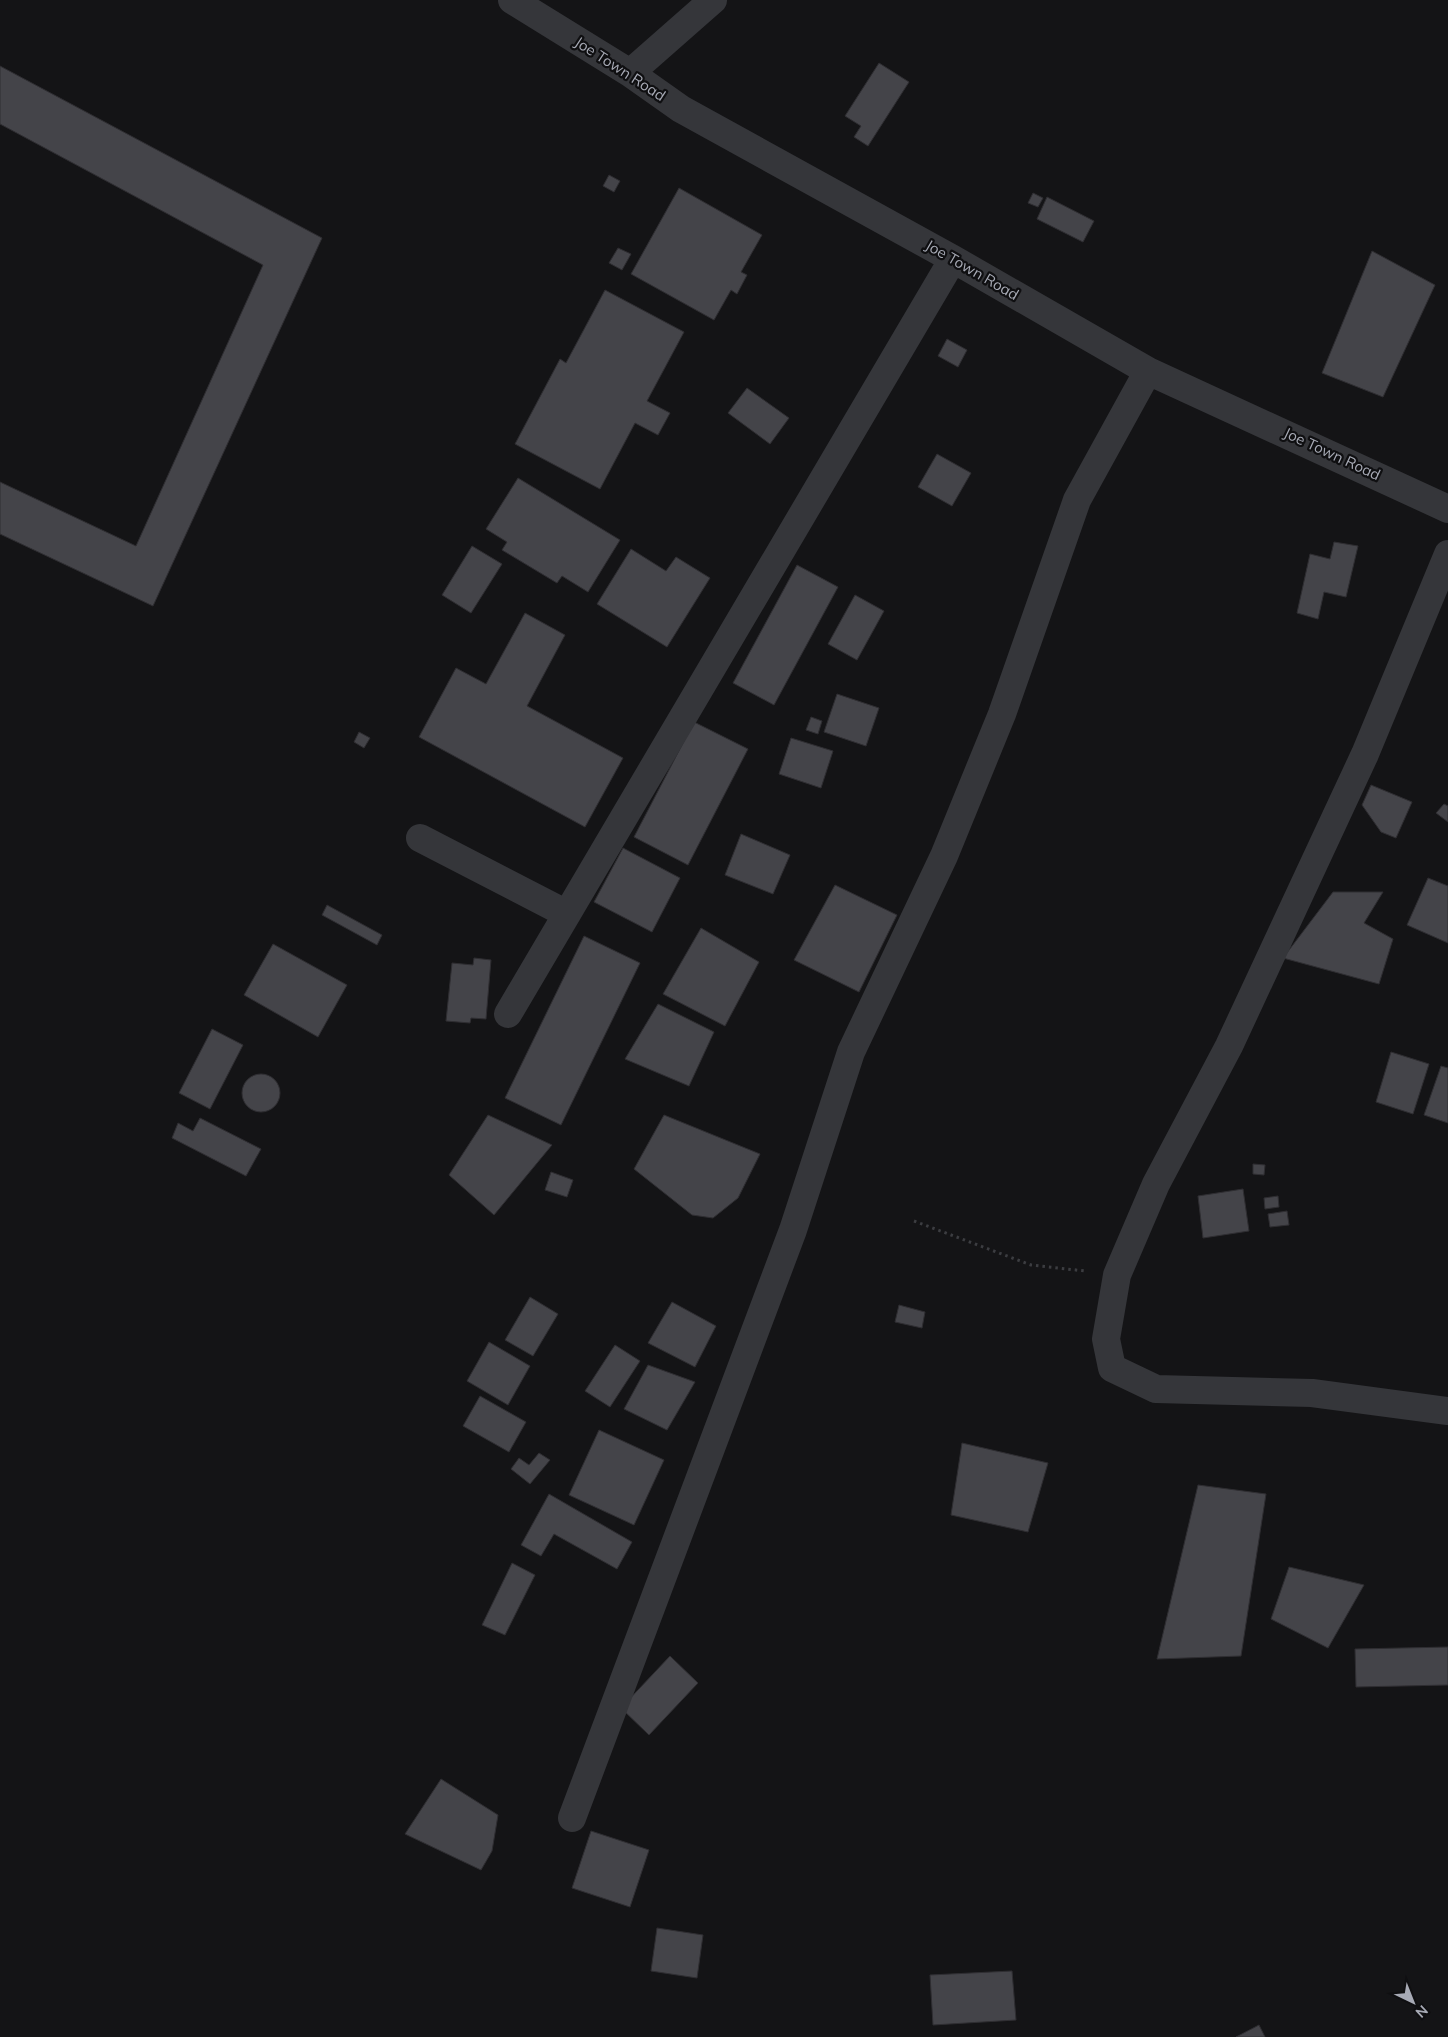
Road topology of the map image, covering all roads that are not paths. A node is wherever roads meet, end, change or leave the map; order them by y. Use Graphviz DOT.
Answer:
graph roads {
  1 [pos="512,0"];
  2 [pos="713,0"];
  3 [pos="630,73"];
  4 [pos="953,259"];
  5 [pos="1148,371"];
  6 [pos="1448,509"];
  7 [pos="1448,554"];
  8 [pos="420,838"];
  9 [pos="567,914"];
  10 [pos="508,1014"];
  11 [pos="1448,1411"];
  12 [pos="572,1818"];
  1 -- 3 [label="street, Joe Town Road"];
  2 -- 3 [label="street"];
  3 -- 4 [label="street, Joe Town Road"];
  4 -- 5 [label="street, Joe Town Road"];
  4 -- 9 [label="street"];
  5 -- 6 [label="street, Joe Town Road"];
  5 -- 12 [label="street"];
  7 -- 11 [label="street"];
  8 -- 9 [label="street"];
  9 -- 10 [label="street"];
}
